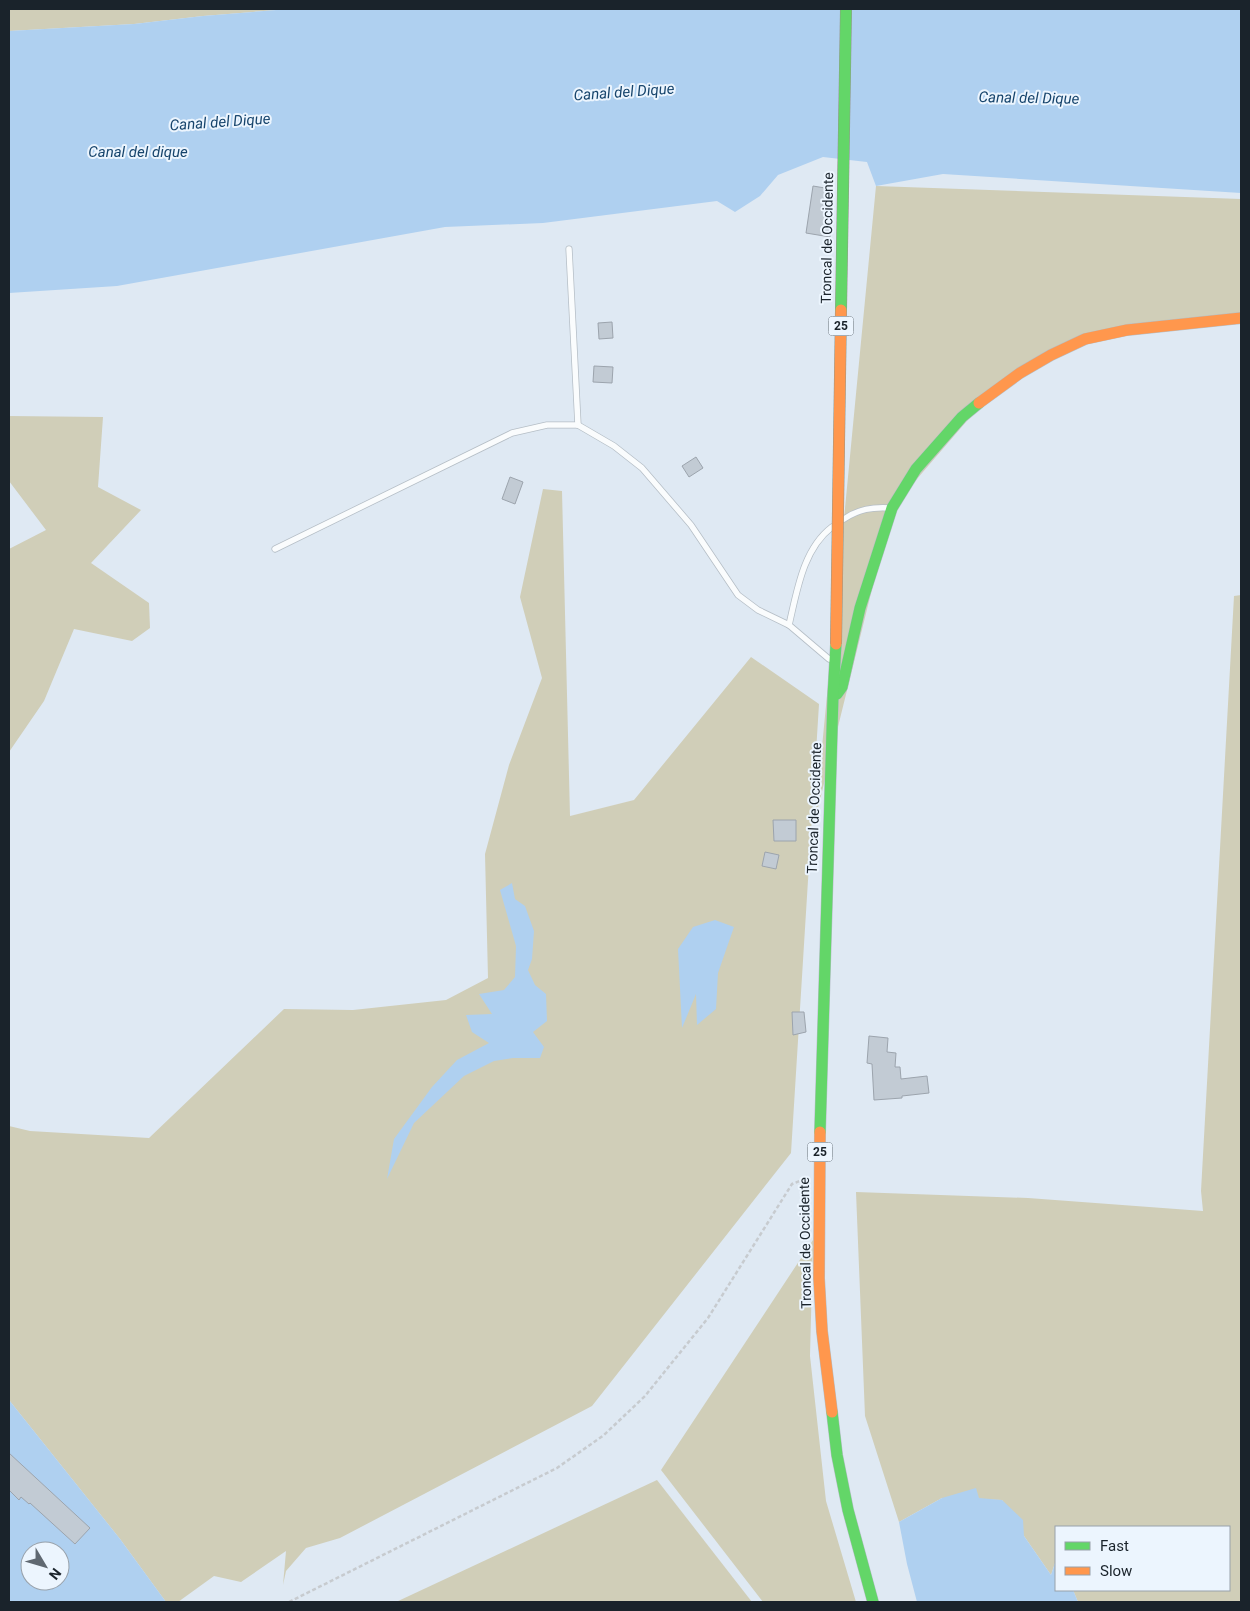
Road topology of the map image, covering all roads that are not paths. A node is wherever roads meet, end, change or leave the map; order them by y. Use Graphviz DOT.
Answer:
graph roads {
  1 [pos="846,9"];
  2 [pos="570,249"];
  3 [pos="1241,318"];
  4 [pos="578,425"];
  5 [pos="892,508"];
  6 [pos="275,549"];
  7 [pos="789,625"];
  8 [pos="835,664"];
  9 [pos="833,696"];
  10 [pos="873,1602"];
  1 -- 8 [label="main road, Troncal de Occidente / 25, bridge"];
  2 -- 4 [label="lane"];
  3 -- 5 [label="main road"];
  4 -- 6 [label="lane"];
  4 -- 7 [label="lane"];
  5 -- 7 [label="lane"];
  5 -- 9 [label="main road"];
  7 -- 8 [label="lane"];
  8 -- 9 [label="main road, Troncal de Occidente / 25"];
  9 -- 10 [label="main road, Troncal de Occidente / 25"];
}
